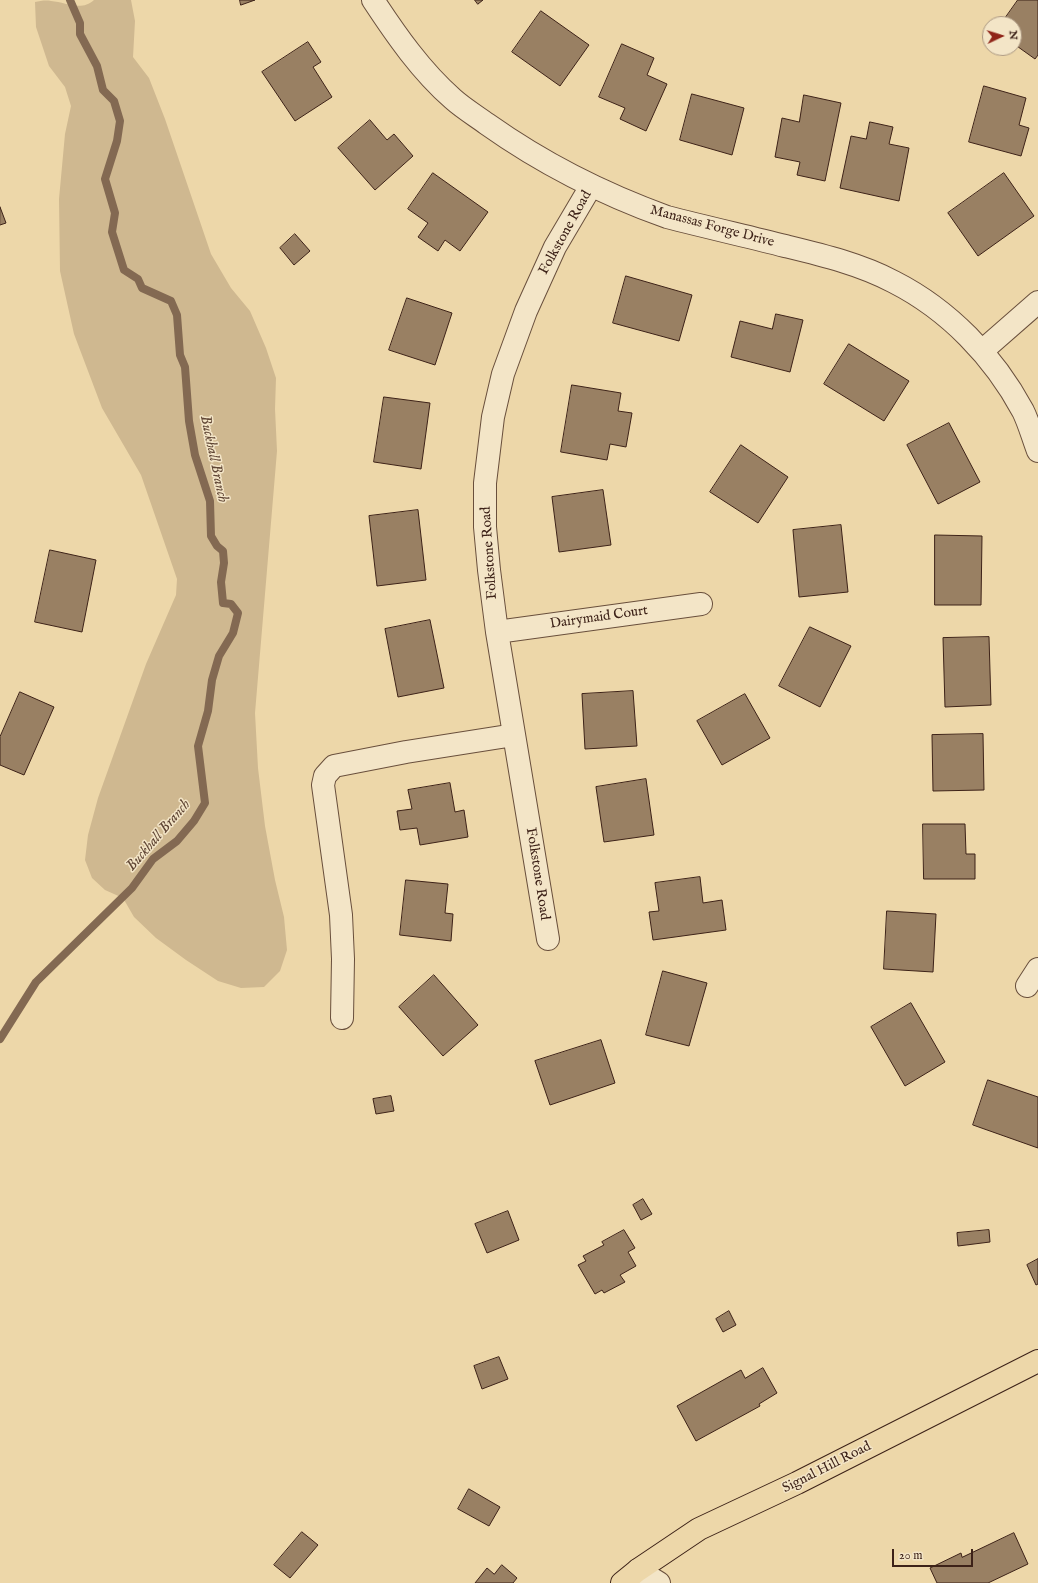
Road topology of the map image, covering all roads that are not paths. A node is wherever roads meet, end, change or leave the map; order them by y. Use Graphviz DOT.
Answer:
graph roads {
  1 [pos="373,0"];
  2 [pos="591,186"];
  3 [pos="1038,302"];
  4 [pos="982,351"];
  5 [pos="1038,451"];
  6 [pos="700,604"];
  7 [pos="497,632"];
  8 [pos="514,735"];
  9 [pos="548,939"];
  10 [pos="342,1018"];
  11 [pos="1038,1361"];
  12 [pos="630,1576"];
  13 [pos="659,1583"];
  1 -- 2 [label="street, Manassas Forge Drive"];
  2 -- 4 [label="street, Manassas Forge Drive"];
  2 -- 7 [label="street, Folkstone Road"];
  3 -- 4 [label="street"];
  4 -- 5 [label="street, Manassas Forge Drive"];
  6 -- 7 [label="street, Dairymaid Court"];
  7 -- 8 [label="street, Folkstone Road"];
  8 -- 9 [label="street, Folkstone Road"];
  8 -- 10 [label="street"];
  11 -- 12 [label="main road, Signal Hill Road"];
  12 -- 13 [label="street"];
}
